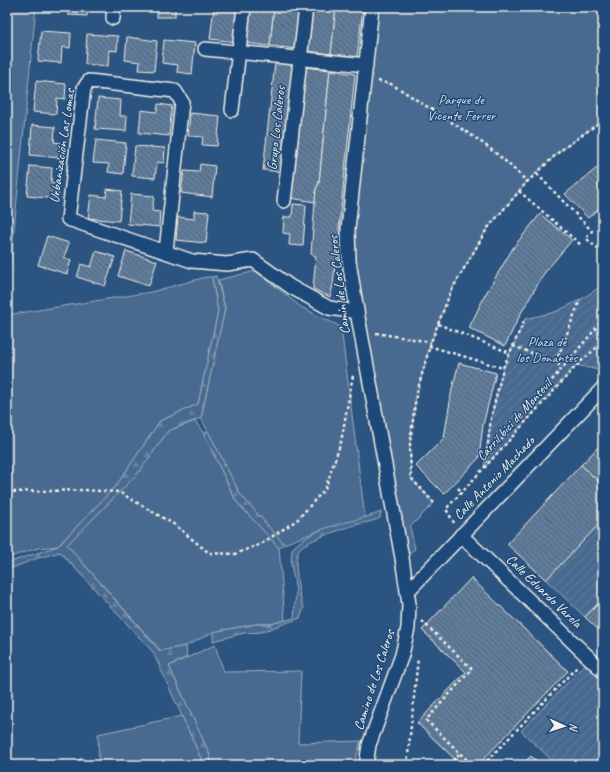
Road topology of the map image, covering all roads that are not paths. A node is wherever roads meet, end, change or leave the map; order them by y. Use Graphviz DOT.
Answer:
graph roads {
  1 [pos="244,7"];
  2 [pos="306,7"];
  3 [pos="372,7"];
  4 [pos="205,49"];
  5 [pos="239,52"];
  6 [pos="300,58"];
  7 [pos="365,71"];
  8 [pos="232,110"];
  9 [pos="284,201"];
  10 [pos="166,251"];
  11 [pos="357,312"];
  12 [pos="603,388"];
  13 [pos="461,535"];
  14 [pos="402,558"];
  15 [pos="408,591"];
  16 [pos="603,671"];
  17 [pos="366,765"];
  1 -- 5 [label="street"];
  2 -- 6 [label="street, Grupo Los Caleros"];
  3 -- 7 [label="street, Camín de Los Caleros"];
  4 -- 5 [label="street"];
  5 -- 6 [label="street"];
  5 -- 8 [label="street"];
  6 -- 7 [label="street"];
  6 -- 9 [label="street, Grupo Los Caleros"];
  7 -- 11 [label="street, Camín de Los Caleros"];
  10 -- 10 [label="street, Urbanización Las Lomas"];
  10 -- 11 [label="street, Urbanización Las Lomas"];
  11 -- 14 [label="street, Camín de Los Caleros"];
  12 -- 13 [label="street, Calle Antonio Machado"];
  13 -- 15 [label="street, Calle Antonio Machado"];
  13 -- 16 [label="street, Calle Eduardo Varela"];
  14 -- 15 [label="street, Camino de Los Caleros"];
  15 -- 17 [label="street, Camino de Los Caleros"];
}
